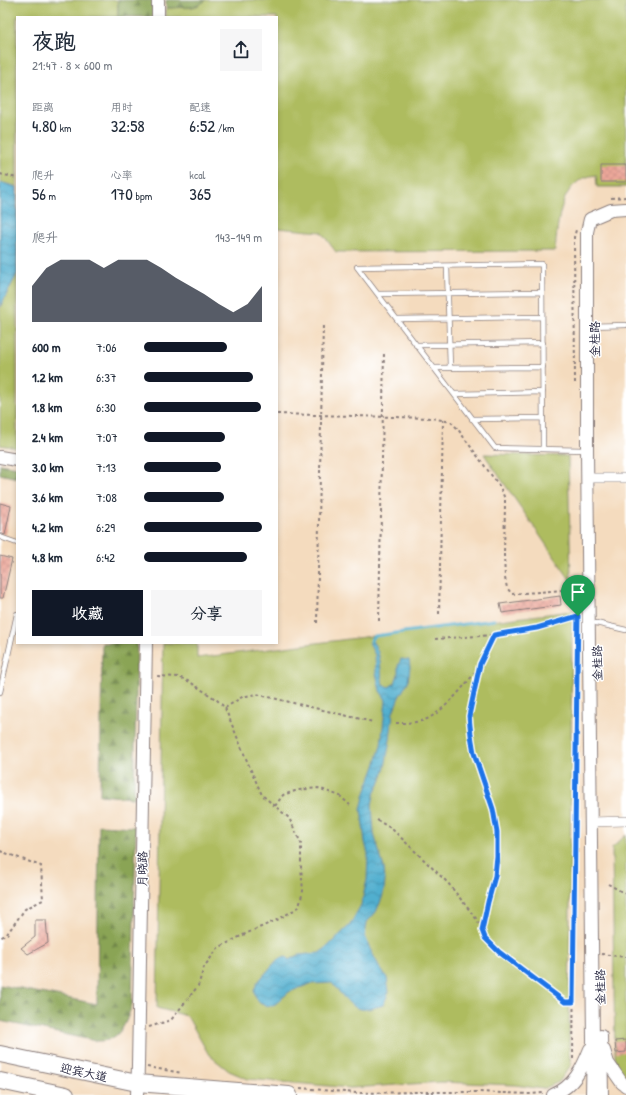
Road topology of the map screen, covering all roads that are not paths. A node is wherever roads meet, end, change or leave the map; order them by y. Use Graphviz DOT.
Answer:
graph roads {
  1 [pos="158,0"];
  2 [pos="158,16"];
  3 [pos="626,209"];
  4 [pos="626,216"];
  5 [pos="590,232"];
  6 [pos="447,266"];
  7 [pos="542,292"];
  8 [pos="448,293"];
  9 [pos="378,294"];
  10 [pos="542,317"];
  11 [pos="448,319"];
  12 [pos="397,320"];
  13 [pos="626,325"];
  14 [pos="590,326"];
  15 [pos="543,343"];
  16 [pos="449,344"];
  17 [pos="416,345"];
  18 [pos="543,367"];
  19 [pos="434,368"];
  20 [pos="450,368"];
  21 [pos="543,392"];
  22 [pos="454,394"];
  23 [pos="543,418"];
  24 [pos="472,419"];
  25 [pos="543,449"];
  26 [pos="587,450"];
  27 [pos="0,456"];
  28 [pos="16,460"];
  29 [pos="591,478"];
  30 [pos="626,478"];
  31 [pos="0,537"];
  32 [pos="16,543"];
  33 [pos="16,619"];
  34 [pos="596,623"];
  35 [pos="626,630"];
  36 [pos="146,644"];
  37 [pos="0,692"];
  38 [pos="626,821"];
  39 [pos="595,822"];
  40 [pos="597,1040"];
  41 [pos="0,1054"];
  42 [pos="61,1067"];
  43 [pos="0,1081"];
  44 [pos="626,1086"];
  45 [pos="137,1089"];
  46 [pos="292,1091"];
  47 [pos="550,1093"];
  48 [pos="61,1094"];
  49 [pos="592,1095"];
  50 [pos="602,1095"];
  1 -- 2 [label="street"];
  3 -- 5 [label="street"];
  4 -- 5 [label="street"];
  5 -- 14 [label="street, 金桂路"];
  6 -- 7 [label="lane"];
  6 -- 8 [label="lane"];
  6 -- 9 [label="lane"];
  7 -- 8 [label="lane"];
  7 -- 10 [label="lane"];
  8 -- 9 [label="lane"];
  8 -- 11 [label="lane"];
  9 -- 12 [label="lane"];
  10 -- 11 [label="lane"];
  10 -- 15 [label="lane"];
  11 -- 12 [label="lane"];
  11 -- 16 [label="lane"];
  12 -- 17 [label="lane"];
  13 -- 14 [label="lane"];
  14 -- 26 [label="street, 金桂路"];
  14 -- 29 [label="street, 金桂路"];
  15 -- 16 [label="lane"];
  15 -- 18 [label="lane"];
  16 -- 17 [label="lane"];
  16 -- 20 [label="lane"];
  17 -- 19 [label="lane"];
  18 -- 20 [label="lane"];
  18 -- 21 [label="lane"];
  19 -- 20 [label="lane"];
  19 -- 22 [label="lane"];
  21 -- 22 [label="lane"];
  21 -- 23 [label="lane"];
  22 -- 24 [label="lane"];
  23 -- 24 [label="lane"];
  23 -- 25 [label="lane"];
  24 -- 25 [label="lane"];
  25 -- 26 [label="lane"];
  26 -- 29 [label="street, 金桂路"];
  27 -- 28 [label="street"];
  29 -- 30 [label="street"];
  29 -- 34 [label="street, 金桂路"];
  29 -- 39 [label="street, 金桂路"];
  31 -- 32 [label="lane"];
  33 -- 37 [label="lane"];
  34 -- 35 [label="lane"];
  34 -- 39 [label="street, 金桂路"];
  36 -- 45 [label="street, 月晓路"];
  38 -- 39 [label="street"];
  39 -- 40 [label="street, 金桂路"];
  39 -- 40 [label="street, 金桂路"];
  40 -- 44 [label="street"];
  40 -- 47 [label="street"];
  40 -- 49 [label="street, 金桂路"];
  40 -- 50 [label="street, 金桂路"];
  41 -- 42 [label="highway, 迎宾大道"];
  42 -- 45 [label="highway, 迎宾大道"];
  42 -- 48 [label="highway"];
  43 -- 48 [label="highway"];
  45 -- 46 [label="highway, 迎宾大道"];
}
